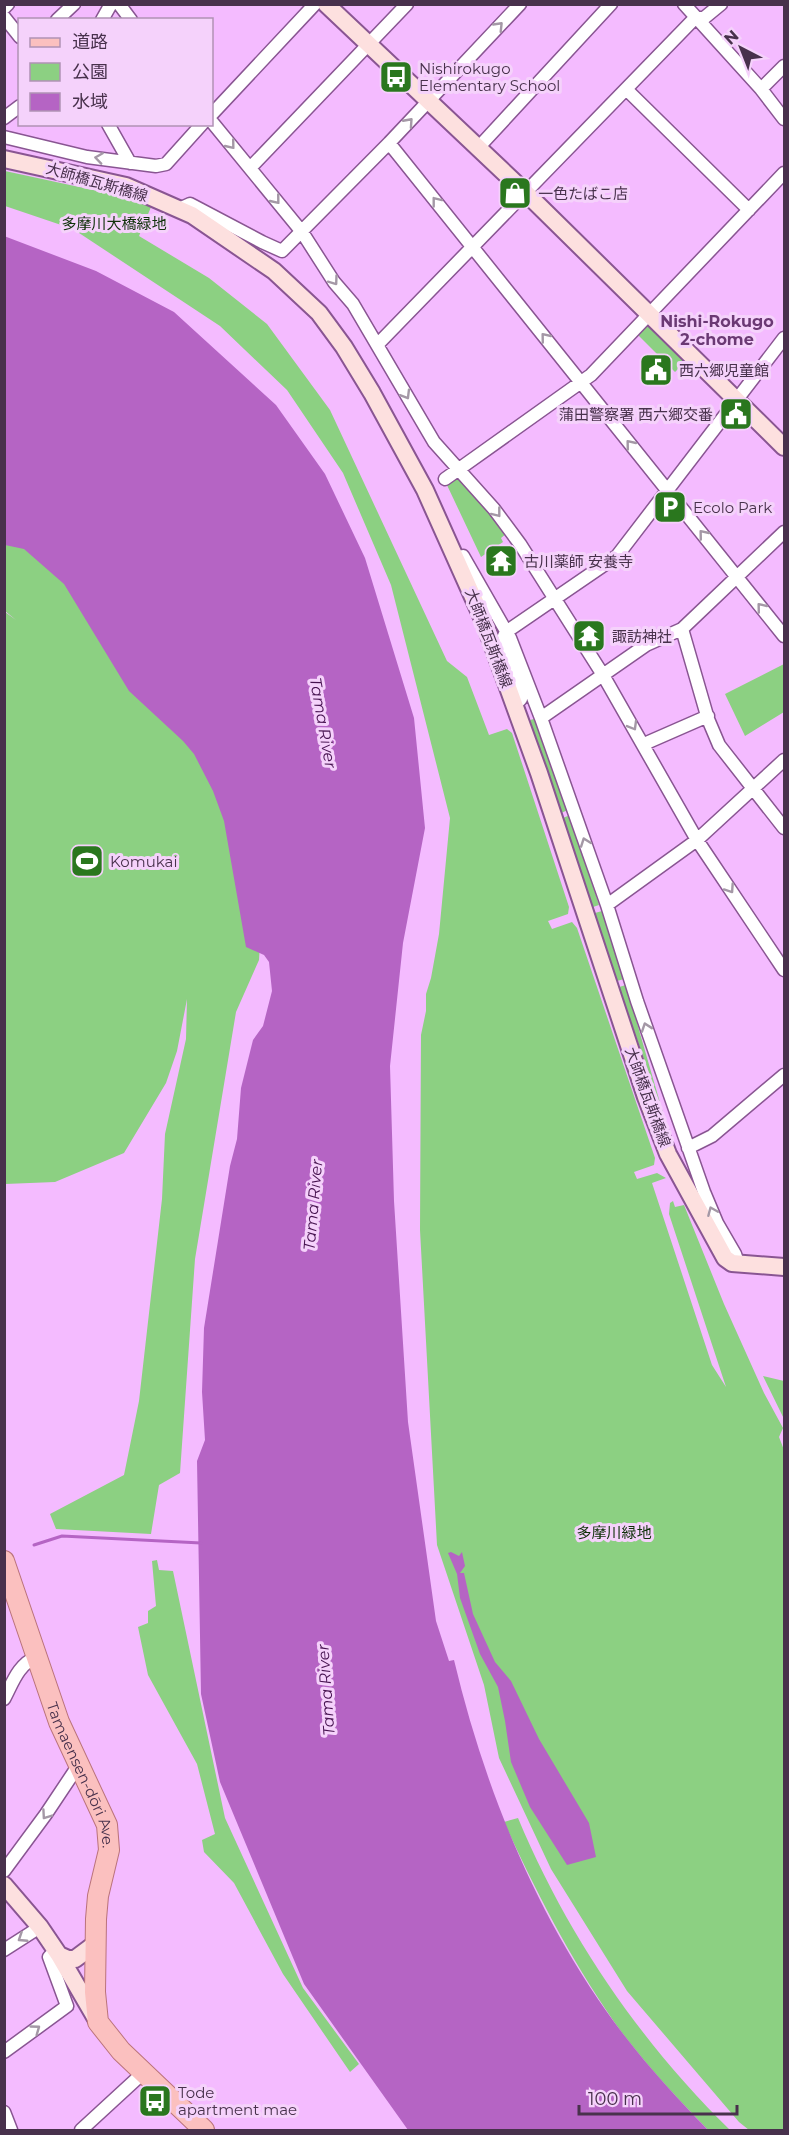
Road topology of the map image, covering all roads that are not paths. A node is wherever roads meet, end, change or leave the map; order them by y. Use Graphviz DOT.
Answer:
graph roads {
  1 [pos="8,4"];
  2 [pos="74,4"];
  3 [pos="111,4"];
  4 [pos="119,4"];
  5 [pos="315,4"];
  6 [pos="326,4"];
  7 [pos="407,4"];
  8 [pos="520,4"];
  9 [pos="611,4"];
  10 [pos="684,4"];
  11 [pos="721,4"];
  12 [pos="4,8"];
  13 [pos="4,17"];
  14 [pos="59,18"];
  15 [pos="103,18"];
  16 [pos="130,18"];
  17 [pos="695,18"];
  18 [pos="18,34"];
  19 [pos="368,44"];
  20 [pos="784,66"];
  21 [pos="626,89"];
  22 [pos="760,89"];
  23 [pos="428,100"];
  24 [pos="18,108"];
  25 [pos="213,113"];
  26 [pos="4,118"];
  27 [pos="784,119"];
  28 [pos="213,123"];
  29 [pos="109,126"];
  30 [pos="200,126"];
  31 [pos="4,137"];
  32 [pos="390,142"];
  33 [pos="478,148"];
  34 [pos="4,159"];
  35 [pos="130,163"];
  36 [pos="250,168"];
  37 [pos="784,173"];
  38 [pos="526,193"];
  39 [pos="178,209"];
  40 [pos="749,210"];
  41 [pos="302,232"];
  42 [pos="472,247"];
  43 [pos="650,315"];
  44 [pos="784,338"];
  45 [pos="376,345"];
  46 [pos="581,382"];
  47 [pos="735,400"];
  48 [pos="784,447"];
  49 [pos="458,469"];
  50 [pos="445,479"];
  51 [pos="667,490"];
  52 [pos="784,532"];
  53 [pos="456,558"];
  54 [pos="738,578"];
  55 [pos="556,598"];
  56 [pos="682,629"];
  57 [pos="506,632"];
  58 [pos="784,636"];
  59 [pos="603,675"];
  60 [pos="515,705"];
  61 [pos="708,716"];
  62 [pos="541,718"];
  63 [pos="644,744"];
  64 [pos="784,760"];
  65 [pos="754,789"];
  66 [pos="784,828"];
  67 [pos="697,840"];
  68 [pos="607,905"];
  69 [pos="784,970"];
  70 [pos="784,1075"];
  71 [pos="688,1148"];
  72 [pos="738,1263"];
  73 [pos="784,1267"];
  74 [pos="6,1570"];
  75 [pos="36,1657"];
  76 [pos="4,1699"];
  77 [pos="78,1766"];
  78 [pos="4,1871"];
  79 [pos="8,1893"];
  80 [pos="40,1927"];
  81 [pos="95,1944"];
  82 [pos="4,1950"];
  83 [pos="58,1953"];
  84 [pos="98,2022"];
  85 [pos="4,2052"];
  86 [pos="143,2073"];
  87 [pos="4,2112"];
  88 [pos="11,2130"];
  89 [pos="81,2130"];
  90 [pos="204,2130"];
  1 -- 12 [label="street"];
  2 -- 14 [label="street"];
  3 -- 15 [label="street"];
  4 -- 16 [label="street"];
  5 -- 25 [label="street"];
  6 -- 19 [label="street"];
  7 -- 19 [label="street"];
  23 -- 8 [label="street, one-way"];
  9 -- 33 [label="street"];
  10 -- 17 [label="street"];
  11 -- 17 [label="street"];
  13 -- 18 [label="street"];
  17 -- 21 [label="street"];
  17 -- 22 [label="street"];
  19 -- 23 [label="street"];
  19 -- 36 [label="street"];
  20 -- 22 [label="street"];
  21 -- 38 [label="street"];
  21 -- 40 [label="street"];
  22 -- 27 [label="street"];
  32 -- 23 [label="street, one-way"];
  23 -- 33 [label="street"];
  24 -- 26 [label="street"];
  28 -- 36 [label="street, one-way"];
  29 -- 35 [label="street"];
  30 -- 35 [label="street"];
  35 -- 31 [label="street, one-way"];
  32 -- 41 [label="street"];
  42 -- 32 [label="street, one-way"];
  33 -- 38 [label="street"];
  34 -- 39 [label="street, 大師橋瓦斯橋線"];
  36 -- 41 [label="street, one-way"];
  37 -- 40 [label="street"];
  38 -- 42 [label="street"];
  38 -- 43 [label="street"];
  39 -- 41 [label="street"];
  39 -- 53 [label="street, 大師橋瓦斯橋線"];
  40 -- 43 [label="street"];
  41 -- 45 [label="street, one-way"];
  42 -- 45 [label="street"];
  46 -- 42 [label="street, one-way"];
  43 -- 46 [label="street"];
  43 -- 47 [label="street"];
  44 -- 47 [label="street"];
  45 -- 49 [label="street, one-way"];
  46 -- 49 [label="street"];
  51 -- 46 [label="street, one-way"];
  47 -- 48 [label="street"];
  47 -- 51 [label="street"];
  49 -- 50 [label="street"];
  49 -- 55 [label="street, one-way"];
  54 -- 51 [label="street, one-way"];
  51 -- 55 [label="street"];
  52 -- 54 [label="street"];
  53 -- 57 [label="street"];
  53 -- 60 [label="street, 大師橋瓦斯橋線"];
  54 -- 56 [label="street"];
  58 -- 54 [label="street, one-way"];
  55 -- 57 [label="street"];
  55 -- 59 [label="street"];
  56 -- 59 [label="street"];
  56 -- 61 [label="street"];
  57 -- 60 [label="street"];
  57 -- 62 [label="street"];
  59 -- 62 [label="street"];
  59 -- 63 [label="street, one-way"];
  60 -- 72 [label="street, 大師橋瓦斯橋線"];
  61 -- 63 [label="street"];
  61 -- 65 [label="street"];
  68 -- 62 [label="street, one-way"];
  63 -- 67 [label="street"];
  64 -- 65 [label="street"];
  65 -- 66 [label="street"];
  65 -- 67 [label="street"];
  67 -- 68 [label="street"];
  67 -- 69 [label="street, one-way"];
  71 -- 68 [label="street, one-way"];
  70 -- 71 [label="street"];
  72 -- 71 [label="street, one-way"];
  72 -- 73 [label="street"];
  74 -- 75 [label="main road, Tamaensen-dōri Ave."];
  75 -- 76 [label="street"];
  75 -- 77 [label="main road, Tamaensen-dōri Ave."];
  77 -- 78 [label="street, one-way"];
  77 -- 81 [label="main road, Tamaensen-dōri Ave."];
  79 -- 80 [label="street"];
  80 -- 82 [label="street, one-way"];
  80 -- 83 [label="street"];
  81 -- 83 [label="street"];
  81 -- 84 [label="main road, Tamaensen-dōri Ave."];
  83 -- 84 [label="street"];
  85 -- 83 [label="street, one-way"];
  84 -- 86 [label="main road"];
  86 -- 89 [label="street"];
  86 -- 90 [label="main road"];
  87 -- 88 [label="street"];
}
